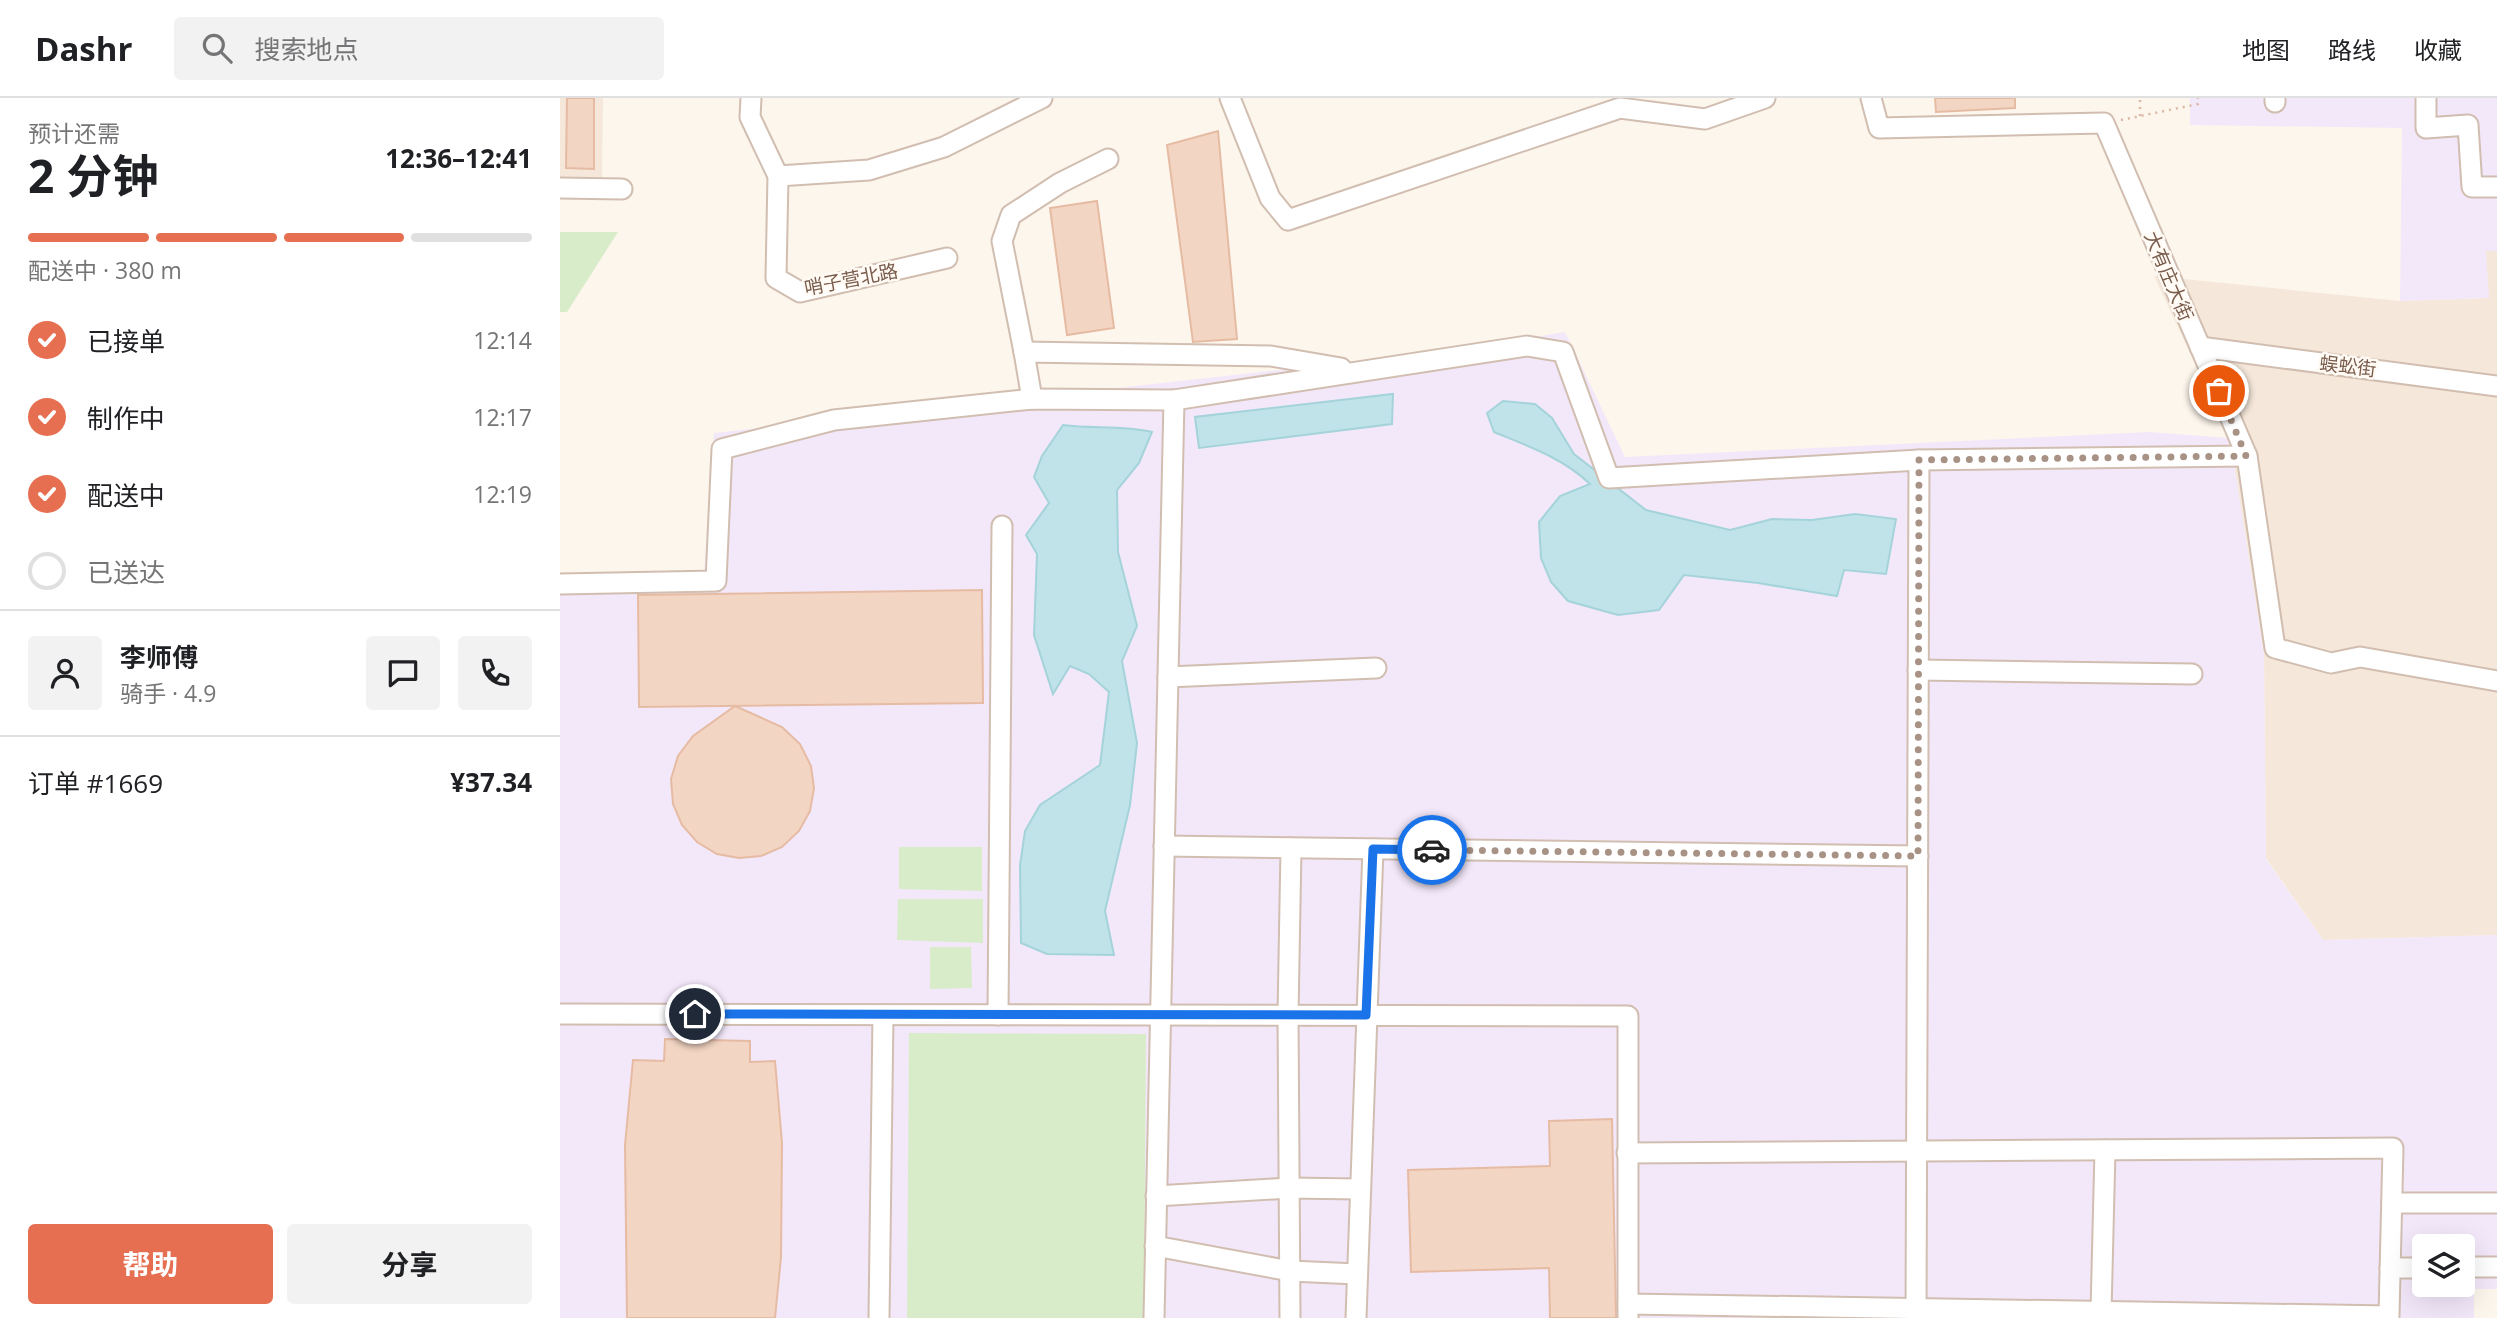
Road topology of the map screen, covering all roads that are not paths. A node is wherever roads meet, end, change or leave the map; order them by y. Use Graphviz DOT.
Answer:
graph roads {
  1 [pos="751,98"];
  2 [pos="1042,98"];
  3 [pos="1230,98"];
  4 [pos="1765,98"];
  5 [pos="1871,98"];
  6 [pos="2426,98"];
  7 [pos="1108,159"];
  8 [pos="778,176"];
  9 [pos="2497,187"];
  10 [pos="560,188"];
  11 [pos="622,189"];
  12 [pos="947,258"];
  13 [pos="2200,347"];
  14 [pos="1024,352"];
  15 [pos="1361,371"];
  16 [pos="2497,386"];
  17 [pos="1032,399"];
  18 [pos="1174,400"];
  19 [pos="2246,456"];
  20 [pos="1919,460"];
  21 [pos="1002,526"];
  22 [pos="560,584"];
  23 [pos="1376,667"];
  24 [pos="1918,670"];
  25 [pos="2192,674"];
  26 [pos="1168,677"];
  27 [pos="2497,681"];
  28 [pos="1164,846"];
  29 [pos="1291,848"];
  30 [pos="1373,849"];
  31 [pos="1918,856"];
  32 [pos="560,1014"];
  33 [pos="883,1015"];
  34 [pos="998,1015"];
  35 [pos="1160,1015"];
  36 [pos="1288,1015"];
  37 [pos="1366,1015"];
  38 [pos="2105,1150"];
  39 [pos="1917,1151"];
  40 [pos="1627,1153"];
  41 [pos="1289,1188"];
  42 [pos="1360,1189"];
  43 [pos="1156,1196"];
  44 [pos="2392,1203"];
  45 [pos="2497,1203"];
  46 [pos="1156,1246"];
  47 [pos="2475,1267"];
  48 [pos="2497,1267"];
  49 [pos="2390,1268"];
  50 [pos="2412,1268"];
  51 [pos="1290,1270"];
  52 [pos="1357,1274"];
  53 [pos="1628,1311"];
  54 [pos="2101,1312"];
  55 [pos="1916,1314"];
  56 [pos="879,1318"];
  57 [pos="1154,1318"];
  58 [pos="1290,1318"];
  59 [pos="1356,1318"];
  1 -- 8 [label="street, 哨子营北路"];
  2 -- 8 [label="street"];
  3 -- 4 [label="street"];
  5 -- 13 [label="street, 大有庄大街"];
  6 -- 9 [label="street"];
  7 -- 14 [label="street"];
  8 -- 12 [label="street, 哨子营北路"];
  10 -- 11 [label="street"];
  13 -- 16 [label="street, 蜈蚣街"];
  13 -- 19 [label="street, 大有庄大街"];
  14 -- 15 [label="street"];
  14 -- 17 [label="street"];
  15 -- 18 [label="street"];
  15 -- 20 [label="street"];
  17 -- 18 [label="street"];
  17 -- 22 [label="street"];
  18 -- 26 [label="street"];
  19 -- 20 [label="street"];
  19 -- 27 [label="street, 大有庄大街"];
  20 -- 24 [label="street"];
  21 -- 34 [label="street"];
  23 -- 26 [label="street"];
  24 -- 25 [label="street"];
  24 -- 31 [label="street"];
  26 -- 28 [label="street"];
  28 -- 29 [label="street"];
  28 -- 35 [label="street"];
  29 -- 30 [label="street"];
  29 -- 36 [label="street"];
  30 -- 31 [label="street"];
  30 -- 37 [label="street"];
  31 -- 39 [label="street"];
  32 -- 33 [label="street"];
  33 -- 34 [label="street"];
  33 -- 56 [label="street"];
  34 -- 35 [label="street"];
  35 -- 36 [label="street"];
  35 -- 43 [label="street"];
  36 -- 37 [label="street"];
  36 -- 41 [label="street"];
  37 -- 40 [label="street"];
  37 -- 42 [label="street"];
  38 -- 39 [label="street"];
  38 -- 44 [label="street"];
  38 -- 54 [label="street"];
  39 -- 40 [label="street"];
  39 -- 55 [label="street"];
  40 -- 53 [label="street"];
  41 -- 42 [label="street"];
  41 -- 43 [label="street"];
  41 -- 51 [label="street"];
  42 -- 52 [label="street"];
  43 -- 46 [label="street"];
  44 -- 45 [label="street"];
  44 -- 49 [label="street"];
  46 -- 51 [label="street"];
  46 -- 57 [label="street"];
  47 -- 48 [label="street"];
  49 -- 50 [label="street"];
  49 -- 54 [label="street"];
  51 -- 52 [label="street"];
  51 -- 58 [label="street"];
  52 -- 59 [label="street"];
  53 -- 55 [label="street"];
  54 -- 55 [label="street"];
}
